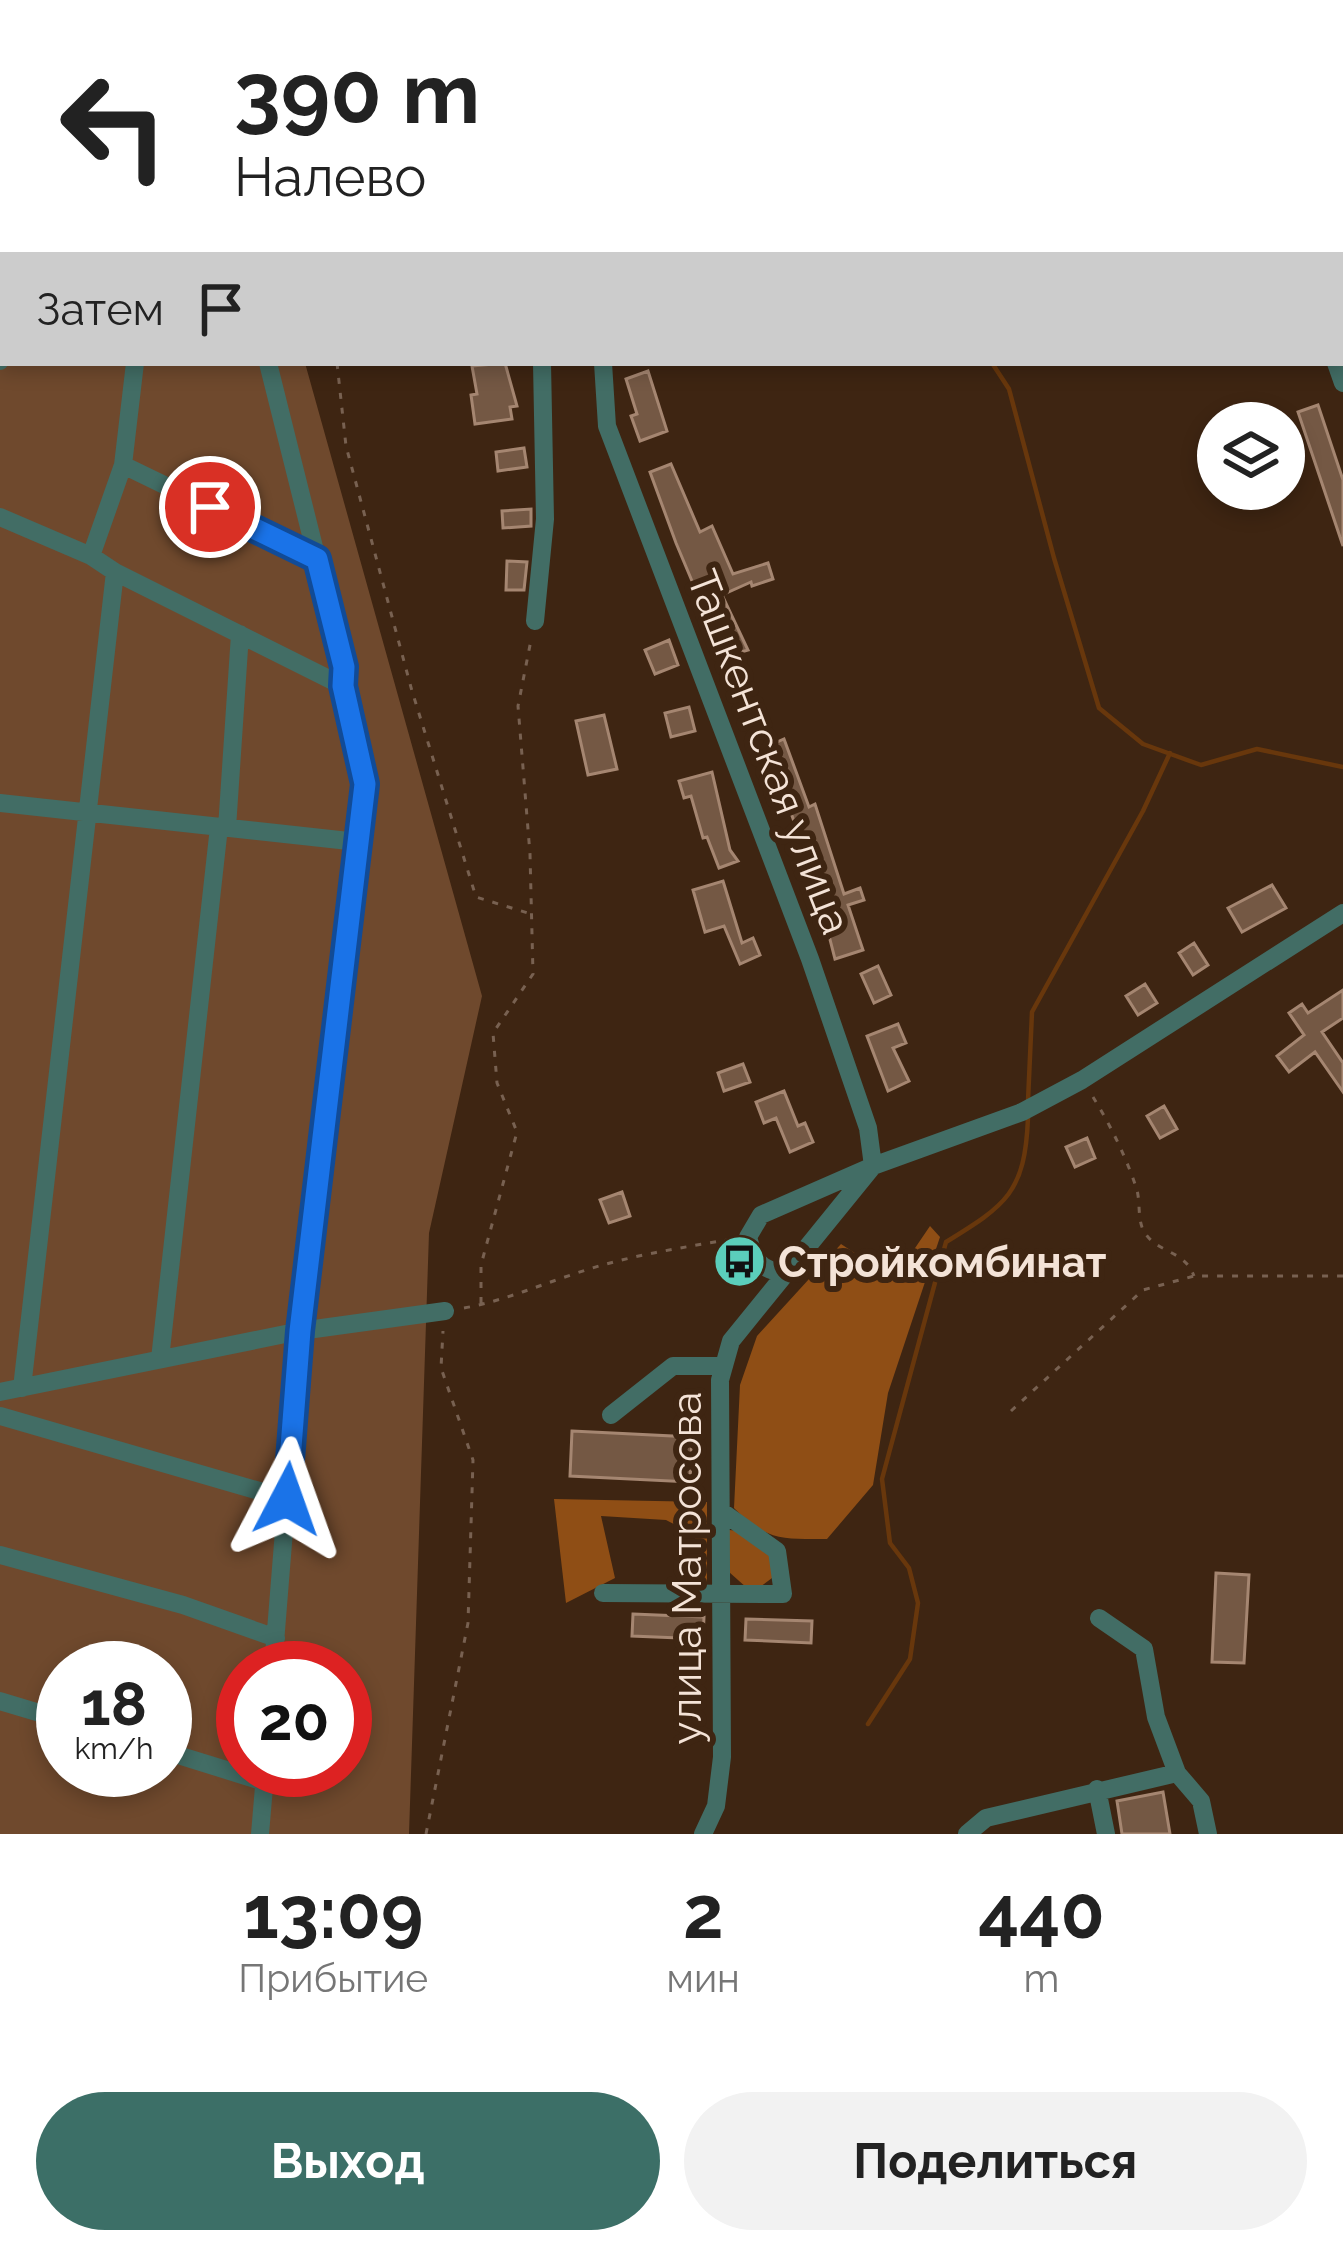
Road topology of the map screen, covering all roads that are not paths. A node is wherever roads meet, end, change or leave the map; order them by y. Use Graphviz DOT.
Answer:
graph roads {
  1 [pos="135,366"];
  2 [pos="269,366"];
  3 [pos="542,366"];
  4 [pos="603,366"];
  5 [pos="123,465"];
  6 [pos="0,518"];
  7 [pos="92,556"];
  8 [pos="317,559"];
  9 [pos="115,572"];
  10 [pos="535,621"];
  11 [pos="240,634"];
  12 [pos="343,686"];
  13 [pos="0,803"];
  14 [pos="86,813"];
  15 [pos="223,827"];
  16 [pos="358,842"];
  17 [pos="1343,914"];
  18 [pos="873,1166"];
  19 [pos="783,1273"];
  20 [pos="445,1311"];
  21 [pos="300,1331"];
  22 [pos="160,1359"];
  23 [pos="724,1366"];
  24 [pos="22,1388"];
  25 [pos="0,1393"];
  26 [pos="611,1415"];
  27 [pos="0,1416"];
  28 [pos="287,1499"];
  29 [pos="721,1510"];
  30 [pos="0,1555"];
  31 [pos="603,1592"];
  32 [pos="722,1594"];
  33 [pos="1099,1618"];
  34 [pos="276,1638"];
  35 [pos="276,1641"];
  36 [pos="0,1701"];
  37 [pos="36,1712"];
  38 [pos="1178,1773"];
  39 [pos="1097,1789"];
  40 [pos="263,1797"];
  41 [pos="260,1834"];
  42 [pos="703,1834"];
  43 [pos="967,1834"];
  44 [pos="1106,1834"];
  45 [pos="1208,1834"];
  1 -- 5 [label="street"];
  2 -- 8 [label="street"];
  3 -- 10 [label="street"];
  4 -- 18 [label="street, Ташкентская улица"];
  5 -- 7 [label="street"];
  5 -- 8 [label="street"];
  6 -- 7 [label="street"];
  7 -- 9 [label="street"];
  8 -- 12 [label="street"];
  9 -- 11 [label="street"];
  9 -- 14 [label="street"];
  11 -- 12 [label="street"];
  11 -- 15 [label="street"];
  12 -- 16 [label="street"];
  13 -- 14 [label="street"];
  14 -- 15 [label="street"];
  14 -- 24 [label="street"];
  15 -- 16 [label="street"];
  15 -- 22 [label="street"];
  16 -- 21 [label="street"];
  17 -- 18 [label="street"];
  18 -- 19 [label="street, улица Матросова"];
  18 -- 19 [label="street"];
  19 -- 23 [label="street, улица Матросова"];
  20 -- 21 [label="street"];
  21 -- 22 [label="street"];
  21 -- 28 [label="street"];
  22 -- 24 [label="street"];
  23 -- 26 [label="street"];
  23 -- 29 [label="street, улица Матросова"];
  24 -- 25 [label="street"];
  27 -- 28 [label="street"];
  28 -- 34 [label="street"];
  29 -- 32 [label="street, улица Матросова"];
  29 -- 32 [label="street"];
  30 -- 34 [label="street"];
  31 -- 32 [label="street"];
  32 -- 42 [label="street, улица Матросова"];
  33 -- 38 [label="street"];
  34 -- 35 [label="street"];
  36 -- 37 [label="street"];
  38 -- 39 [label="street"];
  38 -- 45 [label="street"];
  39 -- 43 [label="street"];
  39 -- 44 [label="street"];
  40 -- 41 [label="street"];
}
